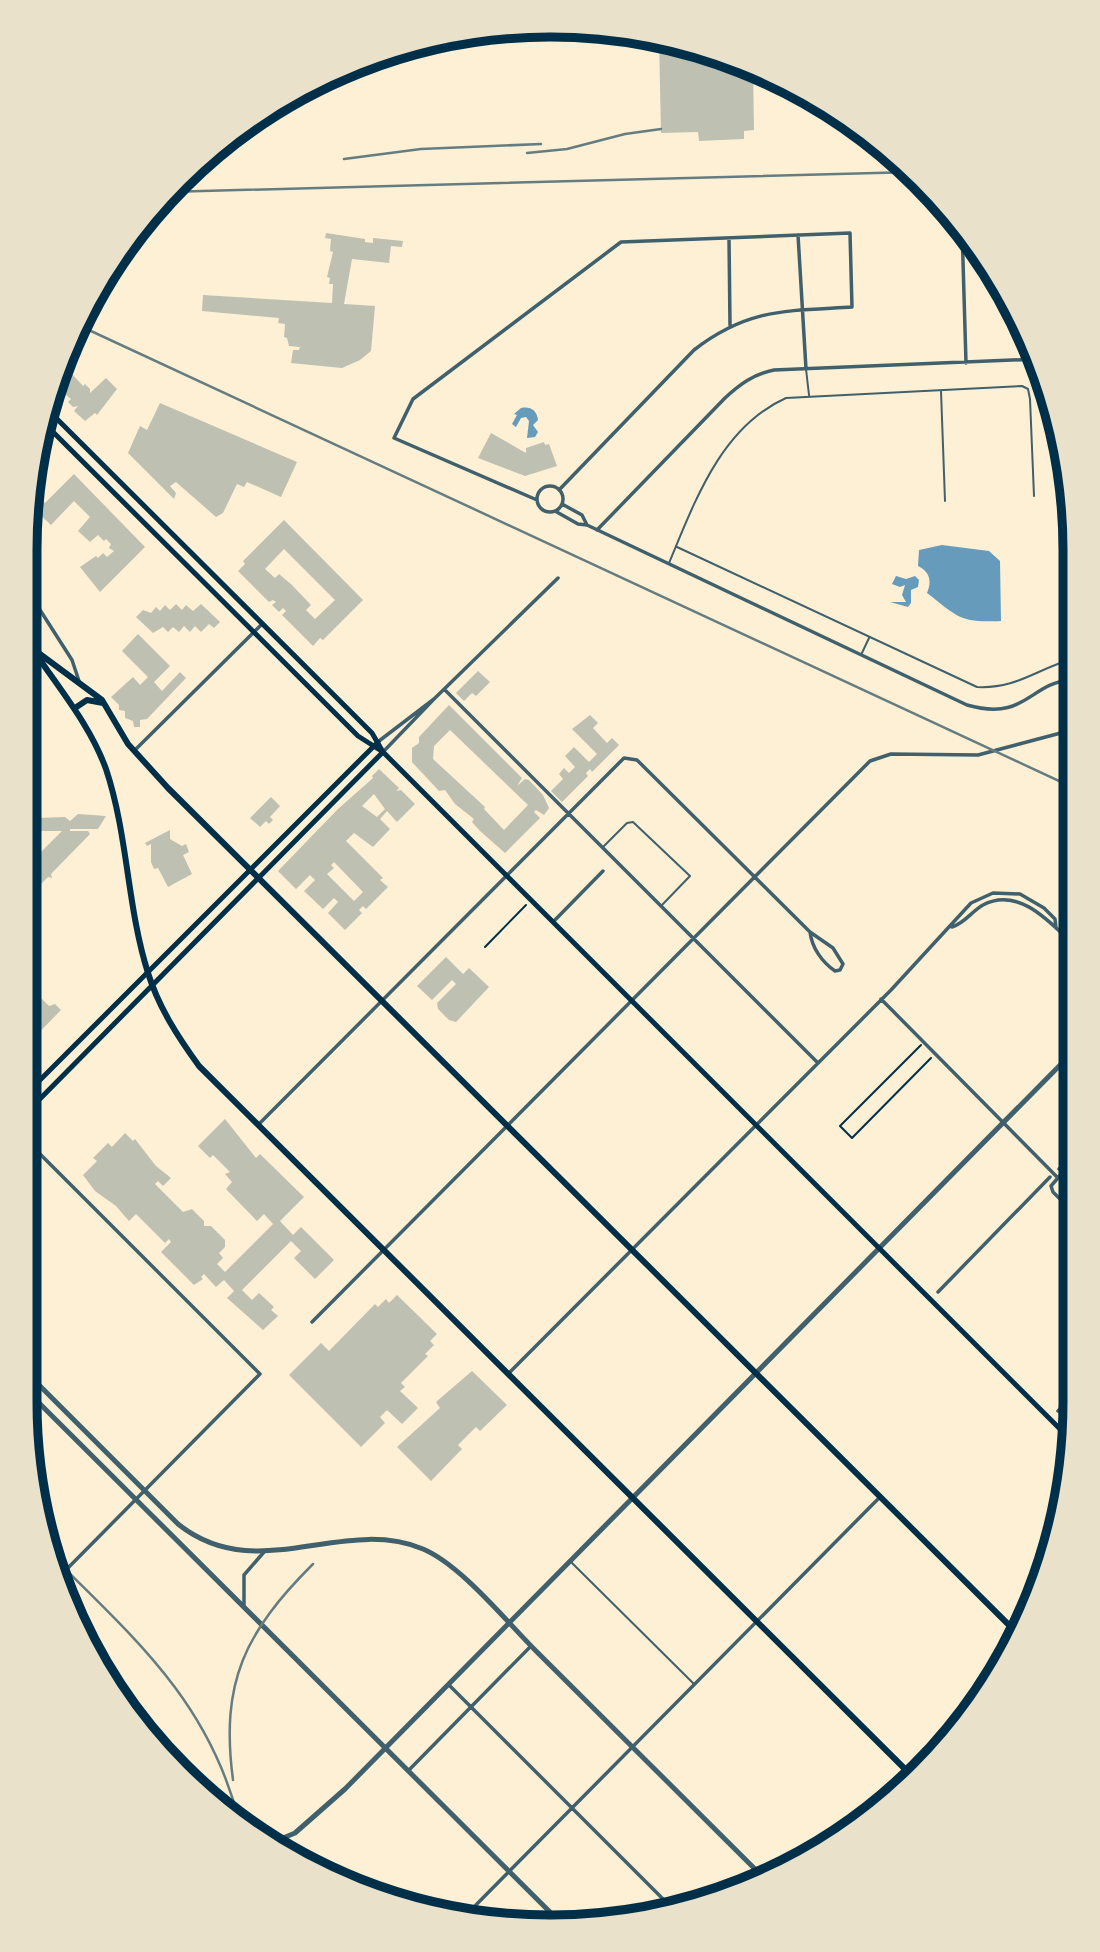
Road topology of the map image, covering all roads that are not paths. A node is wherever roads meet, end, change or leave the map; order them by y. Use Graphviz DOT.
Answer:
graph roads {
  1 [pos="798,234"];
  2 [pos="729,237"];
  3 [pos="962,244"];
  4 [pos="803,310"];
  5 [pos="730,325"];
  6 [pos="1026,360"];
  7 [pos="966,363"];
  8 [pos="806,369"];
  9 [pos="941,390"];
  10 [pos="809,396"];
  11 [pos="54,416"];
  12 [pos="51,430"];
  13 [pos="559,490"];
  14 [pos="1034,496"];
  15 [pos="537,499"];
  16 [pos="945,501"];
  17 [pos="562,504"];
  18 [pos="555,511"];
  19 [pos="587,525"];
  20 [pos="597,530"];
  21 [pos="676,546"];
  22 [pos="669,565"];
  23 [pos="558,578"];
  24 [pos="37,605"];
  25 [pos="262,624"];
  26 [pos="254,632"];
  27 [pos="869,637"];
  28 [pos="37,654"];
  29 [pos="861,655"];
  30 [pos="37,656"];
  31 [pos="1063,662"];
  32 [pos="1063,682"];
  33 [pos="80,683"];
  34 [pos="444,689"];
  35 [pos="435,699"];
  36 [pos="105,704"];
  37 [pos="75,708"];
  38 [pos="1063,732"];
  39 [pos="375,744"];
  40 [pos="134,751"];
  41 [pos="383,752"];
  42 [pos="568,813"];
  43 [pos="602,847"];
  44 [pos="249,869"];
  45 [pos="603,871"];
  46 [pos="505,876"];
  47 [pos="754,876"];
  48 [pos="258,878"];
  49 [pos="661,906"];
  50 [pos="552,923"];
  51 [pos="952,927"];
  52 [pos="1056,928"];
  53 [pos="810,932"];
  54 [pos="1063,934"];
  55 [pos="692,937"];
  56 [pos="148,973"];
  57 [pos="152,984"];
  58 [pos="881,999"];
  59 [pos="630,1000"];
  60 [pos="382,1001"];
  61 [pos="1063,1062"];
  62 [pos="818,1063"];
  63 [pos="37,1083"];
  64 [pos="37,1102"];
  65 [pos="1003,1124"];
  66 [pos="506,1125"];
  67 [pos="755,1125"];
  68 [pos="258,1126"];
  69 [pos="37,1151"];
  70 [pos="1063,1165"];
  71 [pos="1059,1169"];
  72 [pos="1063,1173"];
  73 [pos="1050,1177"];
  74 [pos="1057,1177"];
  75 [pos="1063,1202"];
  76 [pos="879,1249"];
  77 [pos="382,1250"];
  78 [pos="631,1250"];
  79 [pos="938,1292"];
  80 [pos="312,1322"];
  81 [pos="756,1373"];
  82 [pos="507,1374"];
  83 [pos="37,1384"];
  84 [pos="37,1402"];
  85 [pos="1063,1406"];
  86 [pos="1058,1411"];
  87 [pos="1062,1431"];
  88 [pos="145,1490"];
  89 [pos="880,1497"];
  90 [pos="632,1499"];
  91 [pos="135,1500"];
  92 [pos="264,1552"];
  93 [pos="570,1560"];
  94 [pos="65,1571"];
  95 [pos="244,1608"];
  96 [pos="756,1622"];
  97 [pos="509,1623"];
  98 [pos="1011,1628"];
  99 [pos="531,1646"];
  100 [pos="448,1685"];
  101 [pos="694,1685"];
  102 [pos="471,1708"];
  103 [pos="386,1747"];
  104 [pos="633,1747"];
  105 [pos="409,1770"];
  106 [pos="906,1771"];
  107 [pos="572,1808"];
  108 [pos="281,1839"];
  109 [pos="510,1871"];
  110 [pos="757,1871"];
  111 [pos="666,1902"];
  112 [pos="472,1909"];
  113 [pos="553,1915"];
  1 -- 2 [label="street"];
  1 -- 4 [label="street"];
  1 -- 4 [label="street"];
  2 -- 5 [label="street"];
  2 -- 15 [label="street"];
  3 -- 7 [label="street"];
  4 -- 5 [label="street"];
  4 -- 8 [label="street"];
  5 -- 13 [label="street"];
  6 -- 7 [label="street"];
  7 -- 8 [label="street"];
  8 -- 10 [label="lane"];
  8 -- 20 [label="street"];
  9 -- 10 [label="lane"];
  9 -- 14 [label="lane"];
  9 -- 16 [label="lane"];
  10 -- 21 [label="lane"];
  11 -- 25 [label="main road"];
  12 -- 26 [label="main road"];
  13 -- 15 [label="street"];
  13 -- 17 [label="street"];
  15 -- 18 [label="street"];
  17 -- 18 [label="street"];
  17 -- 19 [label="street"];
  18 -- 19 [label="street"];
  19 -- 20 [label="street"];
  20 -- 22 [label="street"];
  21 -- 22 [label="lane"];
  21 -- 27 [label="lane"];
  22 -- 29 [label="street"];
  23 -- 34 [label="street"];
  24 -- 33 [label="street"];
  25 -- 26 [label="street"];
  25 -- 39 [label="main road"];
  26 -- 39 [label="main road"];
  26 -- 40 [label="street"];
  27 -- 29 [label="lane"];
  27 -- 31 [label="lane"];
  28 -- 33 [label="main road"];
  29 -- 32 [label="street"];
  30 -- 37 [label="main road"];
  33 -- 36 [label="main road"];
  34 -- 35 [label="street"];
  34 -- 42 [label="street"];
  35 -- 39 [label="street"];
  35 -- 41 [label="street"];
  36 -- 37 [label="main road"];
  36 -- 40 [label="main road"];
  37 -- 56 [label="main road"];
  38 -- 47 [label="street"];
  39 -- 41 [label="main road"];
  39 -- 44 [label="main road"];
  40 -- 44 [label="main road"];
  41 -- 46 [label="main road"];
  41 -- 48 [label="main road"];
  42 -- 43 [label="street"];
  42 -- 46 [label="street"];
  42 -- 47 [label="street"];
  43 -- 49 [label="street"];
  43 -- 49 [label="lane"];
  44 -- 48 [label="main road"];
  44 -- 56 [label="main road"];
  45 -- 50 [label="street"];
  46 -- 50 [label="main road"];
  46 -- 60 [label="street"];
  47 -- 53 [label="street"];
  47 -- 55 [label="street"];
  48 -- 57 [label="main road"];
  48 -- 60 [label="main road"];
  49 -- 55 [label="street"];
  50 -- 59 [label="main road"];
  51 -- 52 [label="street"];
  51 -- 52 [label="street"];
  51 -- 58 [label="street"];
  52 -- 54 [label="street"];
  53 -- 53 [label="street"];
  55 -- 59 [label="street"];
  55 -- 62 [label="street"];
  56 -- 57 [label="main road"];
  56 -- 63 [label="main road"];
  57 -- 64 [label="main road"];
  57 -- 68 [label="main road"];
  58 -- 62 [label="street"];
  58 -- 65 [label="street"];
  59 -- 66 [label="street"];
  59 -- 67 [label="main road"];
  60 -- 66 [label="main road"];
  60 -- 68 [label="street"];
  61 -- 65 [label="street"];
  62 -- 67 [label="street"];
  65 -- 74 [label="street"];
  65 -- 76 [label="street"];
  66 -- 77 [label="street"];
  66 -- 78 [label="main road"];
  67 -- 76 [label="main road"];
  67 -- 78 [label="street"];
  68 -- 77 [label="main road"];
  69 -- 88 [label="street"];
  70 -- 71 [label="street"];
  72 -- 74 [label="street"];
  73 -- 79 [label="street"];
  74 -- 75 [label="street"];
  76 -- 81 [label="street"];
  76 -- 87 [label="main road"];
  77 -- 80 [label="street"];
  77 -- 82 [label="main road"];
  78 -- 81 [label="main road"];
  78 -- 82 [label="street"];
  81 -- 89 [label="main road"];
  81 -- 90 [label="street"];
  82 -- 90 [label="main road"];
  83 -- 88 [label="street"];
  84 -- 91 [label="street"];
  85 -- 86 [label="street"];
  88 -- 91 [label="street"];
  88 -- 92 [label="street"];
  89 -- 96 [label="street"];
  89 -- 98 [label="main road"];
  90 -- 93 [label="street"];
  90 -- 96 [label="main road"];
  91 -- 94 [label="street"];
  91 -- 95 [label="street"];
  92 -- 95 [label="street"];
  92 -- 97 [label="street"];
  93 -- 97 [label="street"];
  93 -- 101 [label="lane"];
  95 -- 103 [label="street"];
  96 -- 101 [label="street"];
  96 -- 106 [label="main road"];
  97 -- 99 [label="street"];
  97 -- 100 [label="street"];
  99 -- 102 [label="street"];
  99 -- 104 [label="street"];
  100 -- 102 [label="street"];
  100 -- 103 [label="street"];
  101 -- 104 [label="street"];
  102 -- 105 [label="street"];
  102 -- 107 [label="street"];
  103 -- 105 [label="street"];
  103 -- 108 [label="street"];
  104 -- 107 [label="street"];
  104 -- 110 [label="street"];
  105 -- 109 [label="street"];
  107 -- 109 [label="street"];
  107 -- 111 [label="street"];
  109 -- 112 [label="street"];
  109 -- 113 [label="street"];
}
